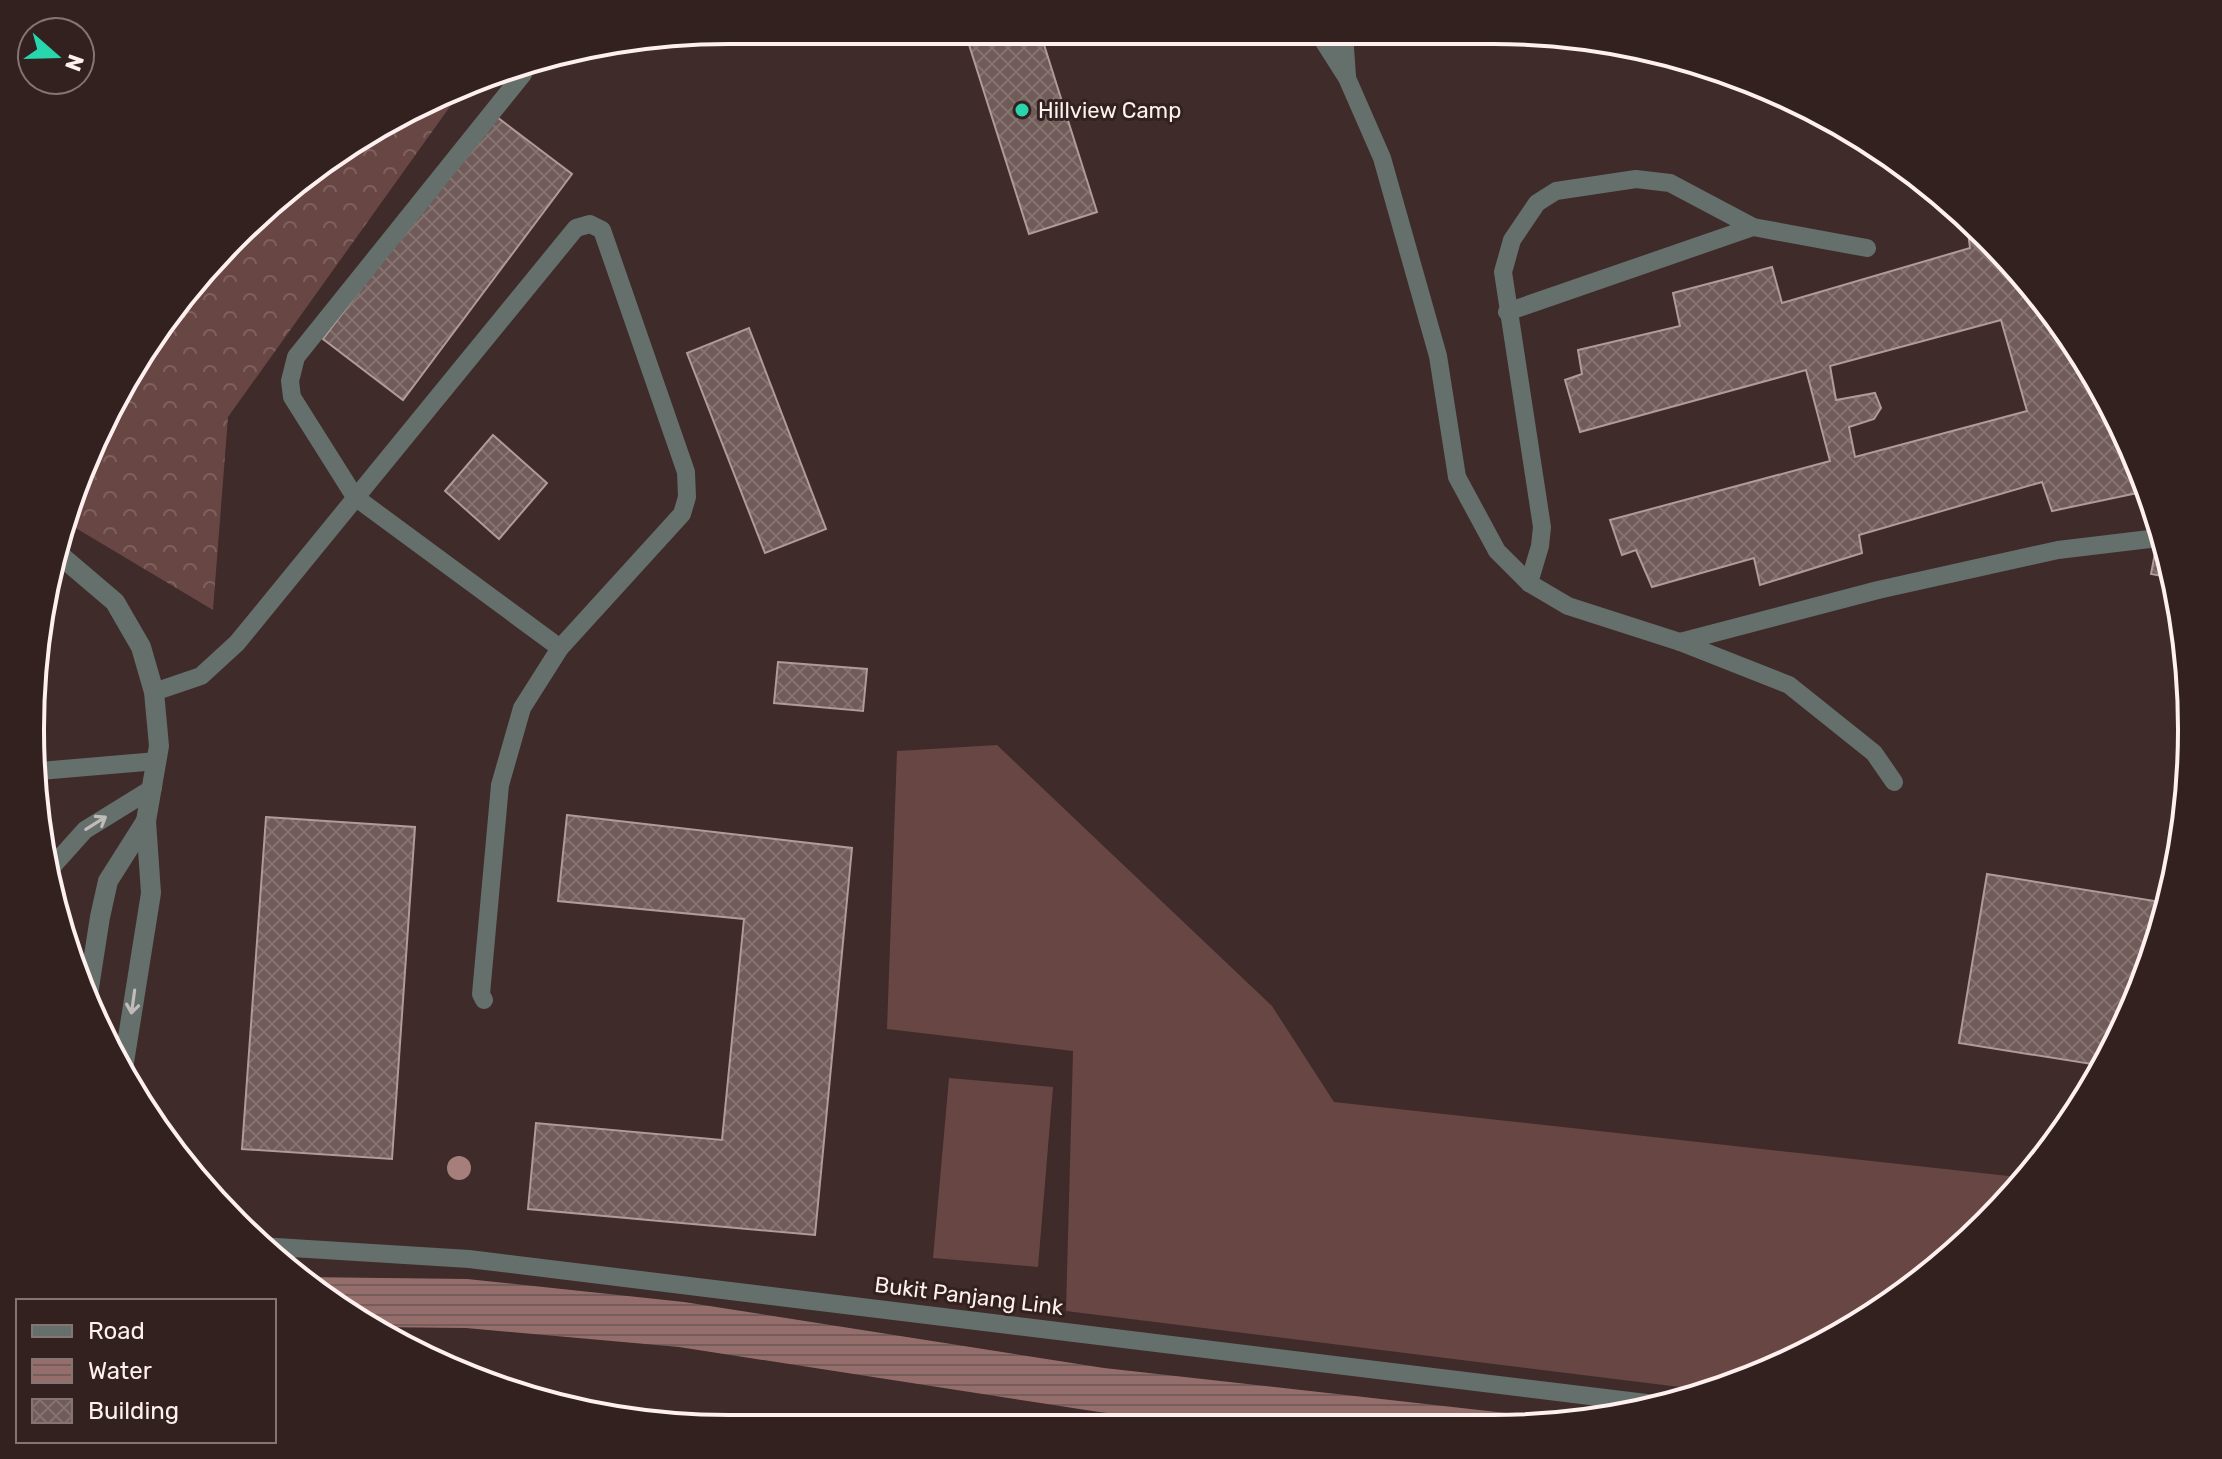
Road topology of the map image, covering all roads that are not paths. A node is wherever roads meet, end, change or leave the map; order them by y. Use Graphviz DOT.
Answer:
graph roads {
  1 [pos="1325,44"];
  2 [pos="1345,44"];
  3 [pos="521,76"];
  4 [pos="1347,78"];
  5 [pos="1753,227"];
  6 [pos="1867,248"];
  7 [pos="1507,312"];
  8 [pos="355,497"];
  9 [pos="2151,539"];
  10 [pos="65,560"];
  11 [pos="1529,583"];
  12 [pos="1680,642"];
  13 [pos="560,648"];
  14 [pos="154,692"];
  15 [pos="157,761"];
  16 [pos="45,771"];
  17 [pos="1894,782"];
  18 [pos="153,788"];
  19 [pos="146,821"];
  20 [pos="57,861"];
  21 [pos="91,978"];
  22 [pos="484,1000"];
  23 [pos="126,1053"];
  24 [pos="281,1247"];
  25 [pos="1630,1401"];
  1 -- 4 [label="lane"];
  2 -- 4 [label="lane"];
  3 -- 8 [label="lane"];
  4 -- 11 [label="lane"];
  5 -- 6 [label="lane"];
  5 -- 7 [label="lane"];
  5 -- 7 [label="lane"];
  7 -- 11 [label="lane"];
  8 -- 13 [label="lane"];
  8 -- 13 [label="lane"];
  8 -- 14 [label="lane"];
  9 -- 12 [label="lane"];
  10 -- 14 [label="street"];
  11 -- 12 [label="lane"];
  12 -- 17 [label="lane"];
  13 -- 22 [label="lane"];
  14 -- 15 [label="street"];
  15 -- 16 [label="lane"];
  15 -- 18 [label="street"];
  18 -- 19 [label="street"];
  20 -- 18 [label="lane, one-way"];
  19 -- 21 [label="street"];
  19 -- 23 [label="street, one-way"];
  24 -- 25 [label="lane, Bukit Panjang Link"];
}
